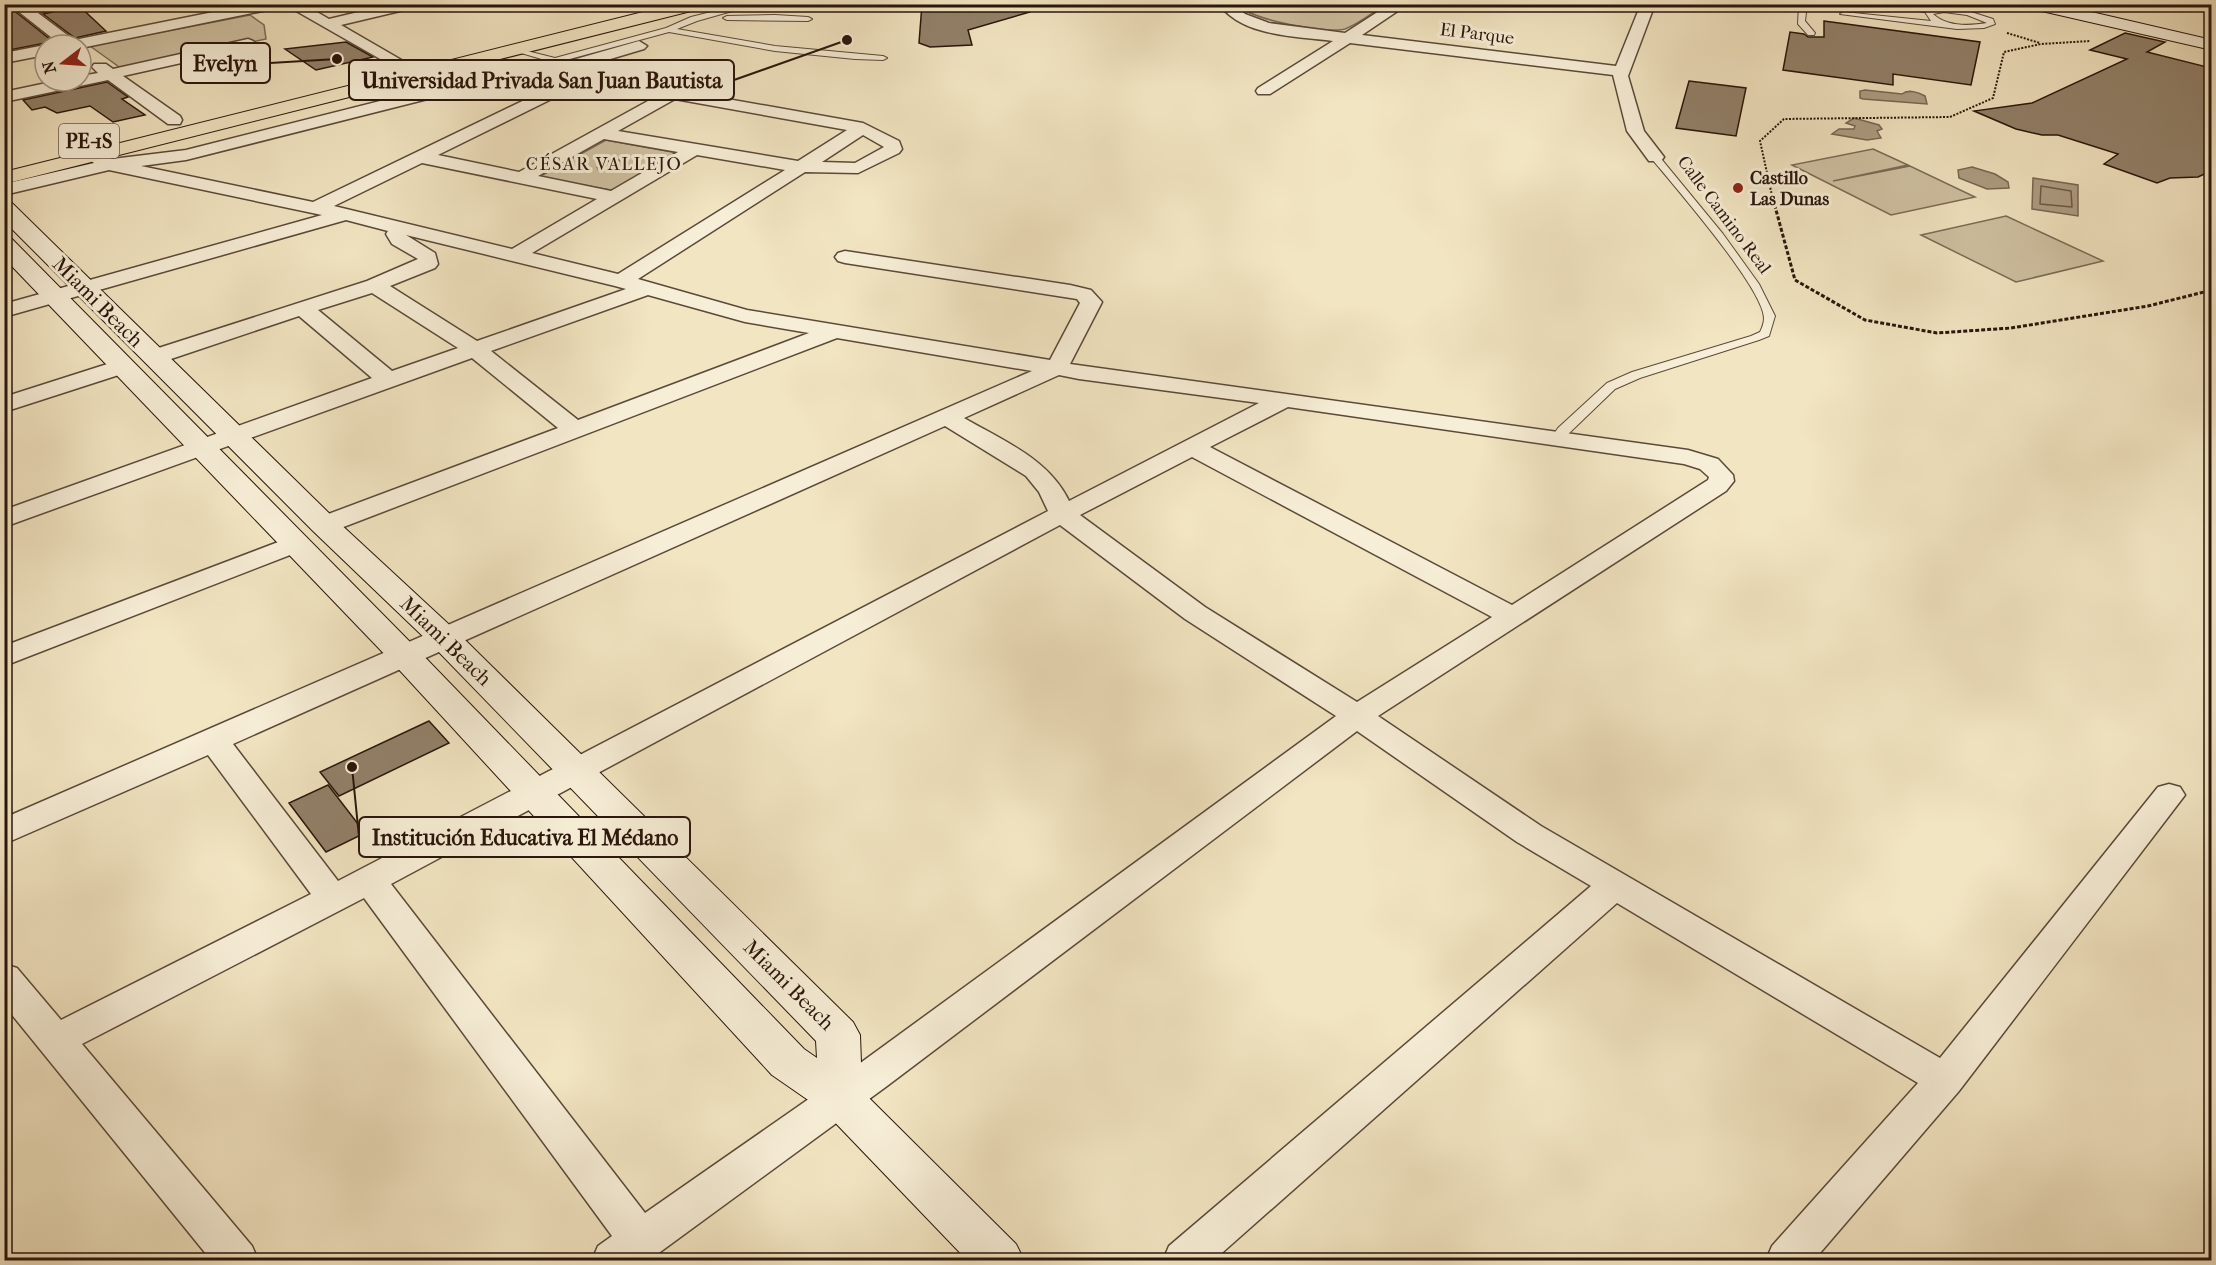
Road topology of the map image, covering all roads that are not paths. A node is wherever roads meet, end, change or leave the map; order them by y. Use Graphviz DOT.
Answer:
graph roads {
  1 [pos="62,4"];
  2 [pos="277,4"];
  3 [pos="291,4"];
  4 [pos="412,4"];
  5 [pos="654,4"];
  6 [pos="754,4"];
  7 [pos="1226,4"];
  8 [pos="1401,4"];
  9 [pos="1648,4"];
  10 [pos="1803,4"];
  11 [pos="1874,4"];
  12 [pos="1960,4"];
  13 [pos="2033,4"];
  14 [pos="1947,7"];
  15 [pos="25,11"];
  16 [pos="1934,11"];
  17 [pos="695,12"];
  18 [pos="1844,14"];
  19 [pos="808,19"];
  20 [pos="327,24"];
  21 [pos="1946,24"];
  22 [pos="1987,24"];
  23 [pos="669,30"];
  24 [pos="55,33"];
  25 [pos="1811,33"];
  26 [pos="1347,38"];
  27 [pos="93,41"];
  28 [pos="248,44"];
  29 [pos="2211,45"];
  30 [pos="639,46"];
  31 [pos="515,50"];
  32 [pos="33,52"];
  33 [pos="4,58"];
  34 [pos="883,58"];
  35 [pos="93,61"];
  36 [pos="402,65"];
  37 [pos="1622,71"];
  38 [pos="549,72"];
  39 [pos="111,74"];
  40 [pos="93,78"];
  41 [pos="582,78"];
  42 [pos="1264,91"];
  43 [pos="33,92"];
  44 [pos="673,94"];
  45 [pos="4,98"];
  46 [pos="174,120"];
  47 [pos="863,128"];
  48 [pos="602,134"];
  49 [pos="695,149"];
  50 [pos="420,157"];
  51 [pos="1655,157"];
  52 [pos="101,160"];
  53 [pos="4,162"];
  54 [pos="801,167"];
  55 [pos="4,178"];
  56 [pos="520,178"];
  57 [pos="4,190"];
  58 [pos="614,197"];
  59 [pos="4,208"];
  60 [pos="316,208"];
  61 [pos="344,214"];
  62 [pos="400,228"];
  63 [pos="4,244"];
  64 [pos="515,255"];
  65 [pos="845,257"];
  66 [pos="621,281"];
  67 [pos="374,285"];
  68 [pos="648,288"];
  69 [pos="70,293"];
  70 [pos="303,309"];
  71 [pos="4,312"];
  72 [pos="835,331"];
  73 [pos="475,349"];
  74 [pos="138,362"];
  75 [pos="1057,368"];
  76 [pos="390,381"];
  77 [pos="1286,399"];
  78 [pos="4,405"];
  79 [pos="945,416"];
  80 [pos="575,430"];
  81 [pos="232,435"];
  82 [pos="1558,437"];
  83 [pos="201,446"];
  84 [pos="1193,448"];
  85 [pos="1062,514"];
  86 [pos="4,519"];
  87 [pos="324,525"];
  88 [pos="294,544"];
  89 [pos="1512,616"];
  90 [pos="444,638"];
  91 [pos="405,655"];
  92 [pos="4,657"];
  93 [pos="1357,716"];
  94 [pos="214,741"];
  95 [pos="577,770"];
  96 [pos="535,792"];
  97 [pos="2169,795"];
  98 [pos="4,832"];
  99 [pos="369,880"];
  100 [pos="1615,885"];
  101 [pos="332,898"];
  102 [pos="4,978"];
  103 [pos="54,1041"];
  104 [pos="1945,1080"];
  105 [pos="840,1098"];
  106 [pos="627,1251"];
  107 [pos="237,1260"];
  108 [pos="999,1260"];
  109 [pos="1184,1260"];
  110 [pos="1788,1260"];
  1 -- 15 [label="street"];
  2 -- 27 [label="street"];
  3 -- 20 [label="street"];
  4 -- 20 [label="street"];
  5 -- 36 [label="highway, PE-1S"];
  6 -- 17 [label="lane"];
  7 -- 26 [label="street, El Parque"];
  8 -- 26 [label="street"];
  9 -- 37 [label="street"];
  10 -- 25 [label="lane"];
  11 -- 16 [label="lane"];
  12 -- 22 [label="lane"];
  13 -- 29 [label="street"];
  14 -- 16 [label="lane"];
  14 -- 22 [label="lane"];
  15 -- 24 [label="street"];
  16 -- 21 [label="lane"];
  17 -- 19 [label="lane"];
  17 -- 23 [label="lane"];
  17 -- 31 [label="highway, PE-1S"];
  18 -- 21 [label="lane"];
  20 -- 36 [label="street"];
  21 -- 22 [label="lane"];
  23 -- 31 [label="lane"];
  23 -- 34 [label="lane"];
  26 -- 37 [label="street, El Parque"];
  26 -- 42 [label="street"];
  28 -- 39 [label="street"];
  30 -- 38 [label="street"];
  31 -- 52 [label="highway, PE-1S"];
  32 -- 33 [label="street"];
  35 -- 39 [label="street"];
  36 -- 46 [label="highway, PE-1S"];
  37 -- 51 [label="street, Calle Camino Real"];
  38 -- 41 [label="street"];
  38 -- 52 [label="street"];
  39 -- 40 [label="street"];
  39 -- 46 [label="street"];
  41 -- 44 [label="street"];
  41 -- 50 [label="street"];
  43 -- 45 [label="street"];
  44 -- 47 [label="street"];
  44 -- 48 [label="street"];
  46 -- 53 [label="highway, PE-1S"];
  47 -- 54 [label="street"];
  47 -- 54 [label="street"];
  48 -- 49 [label="street"];
  48 -- 56 [label="street"];
  49 -- 54 [label="street"];
  49 -- 58 [label="street"];
  50 -- 56 [label="street"];
  50 -- 60 [label="street"];
  51 -- 82 [label="lane, Calle Camino Real"];
  52 -- 55 [label="highway, PE-1S"];
  52 -- 57 [label="street"];
  52 -- 60 [label="street"];
  54 -- 66 [label="street"];
  56 -- 58 [label="street"];
  58 -- 64 [label="street"];
  59 -- 69 [label="street, Miami Beach"];
  60 -- 61 [label="street"];
  61 -- 62 [label="street"];
  61 -- 69 [label="street"];
  62 -- 64 [label="street"];
  62 -- 67 [label="street"];
  63 -- 69 [label="street, Miami Beach"];
  64 -- 66 [label="street"];
  65 -- 75 [label="street"];
  66 -- 68 [label="street"];
  67 -- 70 [label="street"];
  67 -- 73 [label="street"];
  68 -- 72 [label="street"];
  68 -- 73 [label="street"];
  69 -- 71 [label="street"];
  69 -- 74 [label="street, Miami Beach"];
  70 -- 74 [label="street"];
  70 -- 76 [label="street"];
  72 -- 75 [label="street"];
  72 -- 80 [label="street"];
  73 -- 76 [label="street"];
  73 -- 80 [label="street"];
  74 -- 78 [label="street"];
  74 -- 81 [label="street, Miami Beach"];
  74 -- 83 [label="street, Miami Beach"];
  75 -- 77 [label="street"];
  75 -- 79 [label="street"];
  76 -- 81 [label="street"];
  77 -- 82 [label="street"];
  77 -- 84 [label="street"];
  79 -- 85 [label="street"];
  79 -- 90 [label="street"];
  80 -- 87 [label="street"];
  81 -- 83 [label="street"];
  81 -- 87 [label="street, Miami Beach"];
  82 -- 89 [label="street"];
  83 -- 86 [label="street"];
  83 -- 88 [label="street, Miami Beach"];
  84 -- 85 [label="street"];
  84 -- 89 [label="street"];
  85 -- 93 [label="street"];
  85 -- 95 [label="street"];
  87 -- 90 [label="street, Miami Beach"];
  88 -- 91 [label="street, Miami Beach"];
  88 -- 92 [label="street"];
  89 -- 93 [label="street"];
  90 -- 91 [label="street"];
  90 -- 95 [label="street, Miami Beach"];
  91 -- 94 [label="street"];
  91 -- 96 [label="street, Miami Beach"];
  93 -- 100 [label="street"];
  93 -- 105 [label="street"];
  94 -- 98 [label="street"];
  94 -- 101 [label="street"];
  95 -- 96 [label="street"];
  95 -- 105 [label="street, Miami Beach"];
  96 -- 99 [label="street"];
  96 -- 105 [label="street, Miami Beach"];
  97 -- 104 [label="street"];
  99 -- 101 [label="street"];
  99 -- 106 [label="street"];
  100 -- 104 [label="street"];
  100 -- 109 [label="street"];
  101 -- 103 [label="street"];
  102 -- 103 [label="street"];
  103 -- 107 [label="street"];
  104 -- 110 [label="street"];
  105 -- 106 [label="street"];
  105 -- 108 [label="street, Miami Beach"];
}
